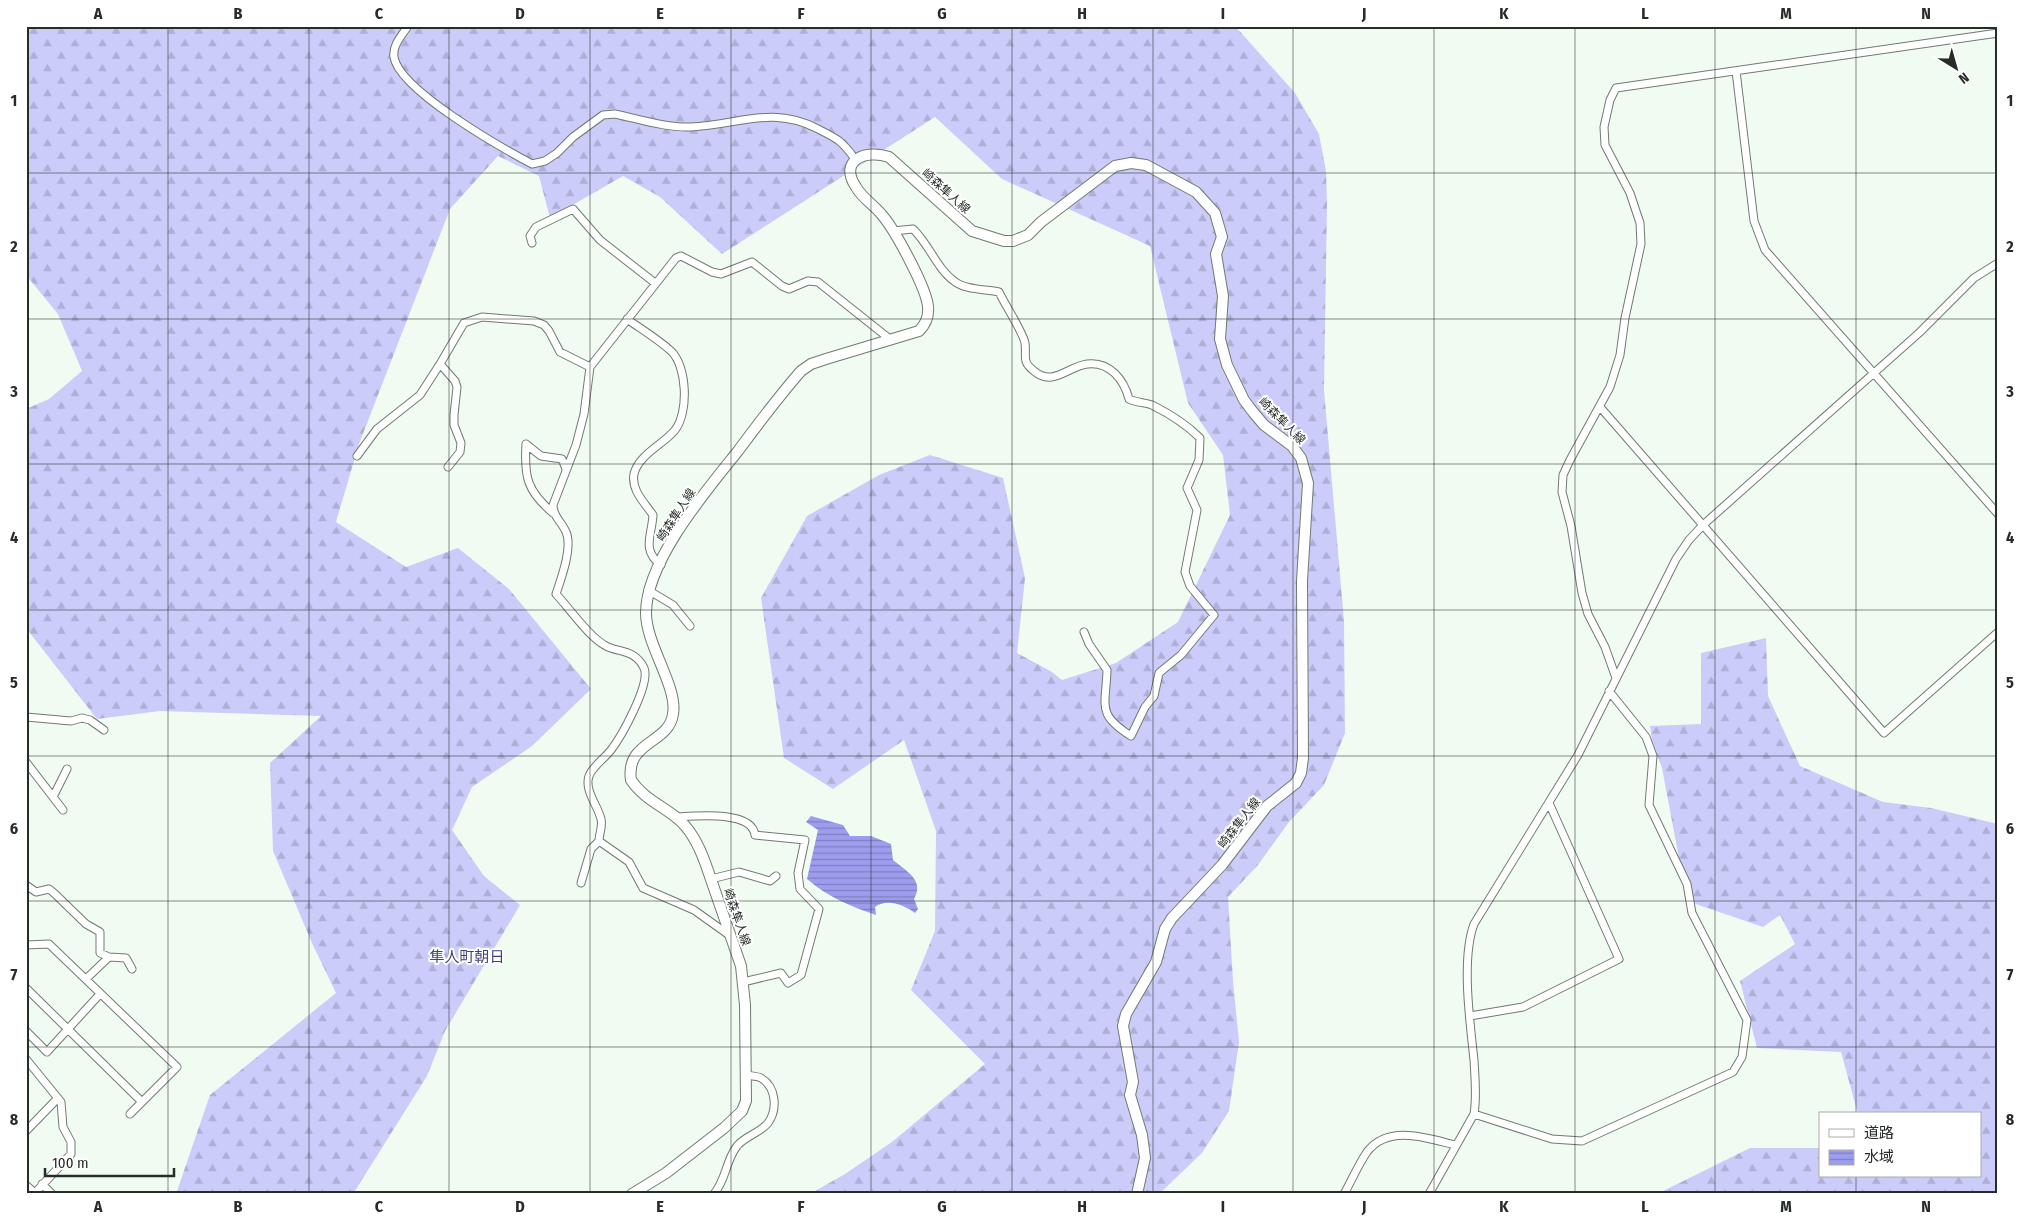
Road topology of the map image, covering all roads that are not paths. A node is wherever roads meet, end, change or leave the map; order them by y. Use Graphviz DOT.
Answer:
graph roads {
  1 [pos="408,26"];
  2 [pos="1998,33"];
  3 [pos="1736,71"];
  4 [pos="856,160"];
  5 [pos="893,231"];
  6 [pos="532,243"];
  7 [pos="1998,263"];
  8 [pos="655,284"];
  9 [pos="627,319"];
  10 [pos="892,341"];
  11 [pos="440,364"];
  12 [pos="590,367"];
  13 [pos="1875,373"];
  14 [pos="1600,407"];
  15 [pos="357,456"];
  16 [pos="448,467"];
  17 [pos="566,470"];
  18 [pos="553,513"];
  19 [pos="1998,514"];
  20 [pos="1703,524"];
  21 [pos="660,565"];
  22 [pos="648,590"];
  23 [pos="690,626"];
  24 [pos="1084,632"];
  25 [pos="1998,632"];
  26 [pos="1616,678"];
  27 [pos="1610,691"];
  28 [pos="26,717"];
  29 [pos="104,730"];
  30 [pos="26,762"];
  31 [pos="67,769"];
  32 [pos="53,797"];
  33 [pos="1549,803"];
  34 [pos="63,810"];
  35 [pos="676,817"];
  36 [pos="599,842"];
  37 [pos="776,876"];
  38 [pos="710,879"];
  39 [pos="582,883"];
  40 [pos="26,885"];
  41 [pos="729,935"];
  42 [pos="26,945"];
  43 [pos="109,957"];
  44 [pos="132,969"];
  45 [pos="86,979"];
  46 [pos="743,982"];
  47 [pos="26,988"];
  48 [pos="100,994"];
  49 [pos="1470,1016"];
  50 [pos="68,1029"];
  51 [pos="26,1031"];
  52 [pos="27,1062"];
  53 [pos="746,1075"];
  54 [pos="58,1098"];
  55 [pos="142,1102"];
  56 [pos="130,1114"];
  57 [pos="1474,1114"];
  58 [pos="26,1131"];
  59 [pos="1455,1145"];
  60 [pos="26,1184"];
  61 [pos="42,1184"];
  62 [pos="35,1193"];
  63 [pos="52,1194"];
  64 [pos="632,1194"];
  65 [pos="714,1194"];
  66 [pos="1137,1194"];
  67 [pos="1344,1194"];
  68 [pos="1428,1194"];
  1 -- 4 [label="street"];
  2 -- 3 [label="street"];
  3 -- 13 [label="street"];
  3 -- 14 [label="street"];
  4 -- 5 [label="main road, 崎森隼人線"];
  4 -- 66 [label="main road, 崎森隼人線"];
  5 -- 10 [label="main road, 崎森隼人線"];
  5 -- 24 [label="street"];
  6 -- 8 [label="street"];
  7 -- 13 [label="street"];
  8 -- 9 [label="street"];
  8 -- 10 [label="street"];
  9 -- 12 [label="street"];
  9 -- 21 [label="street"];
  10 -- 21 [label="main road, 崎森隼人線"];
  11 -- 12 [label="street"];
  11 -- 15 [label="street"];
  11 -- 16 [label="street"];
  12 -- 17 [label="street"];
  13 -- 19 [label="street"];
  13 -- 20 [label="street"];
  14 -- 20 [label="street"];
  14 -- 26 [label="street"];
  17 -- 18 [label="street"];
  17 -- 18 [label="street"];
  18 -- 36 [label="street"];
  20 -- 25 [label="street"];
  20 -- 26 [label="street"];
  21 -- 22 [label="main road, 崎森隼人線"];
  22 -- 23 [label="street"];
  22 -- 35 [label="main road, 崎森隼人線"];
  26 -- 27 [label="street"];
  27 -- 33 [label="street"];
  27 -- 57 [label="street"];
  28 -- 29 [label="street"];
  30 -- 32 [label="street"];
  31 -- 32 [label="street"];
  32 -- 34 [label="street"];
  33 -- 49 [label="street"];
  33 -- 49 [label="street"];
  35 -- 38 [label="main road, 崎森隼人線"];
  35 -- 46 [label="street"];
  36 -- 39 [label="street"];
  36 -- 41 [label="street"];
  37 -- 38 [label="street"];
  38 -- 41 [label="main road, 崎森隼人線"];
  40 -- 43 [label="street"];
  41 -- 46 [label="main road, 崎森隼人線"];
  42 -- 45 [label="street"];
  43 -- 44 [label="street"];
  43 -- 45 [label="street"];
  45 -- 48 [label="street"];
  46 -- 53 [label="main road, 崎森隼人線"];
  47 -- 50 [label="street"];
  48 -- 50 [label="street"];
  48 -- 55 [label="street"];
  49 -- 57 [label="street"];
  50 -- 51 [label="street"];
  50 -- 55 [label="street"];
  52 -- 54 [label="street"];
  53 -- 64 [label="main road, 崎森隼人線"];
  53 -- 65 [label="street"];
  54 -- 58 [label="street"];
  54 -- 61 [label="street"];
  55 -- 56 [label="street"];
  57 -- 59 [label="street"];
  59 -- 67 [label="street"];
  59 -- 68 [label="street"];
  60 -- 62 [label="street"];
  61 -- 62 [label="street"];
  61 -- 63 [label="street"];
}
